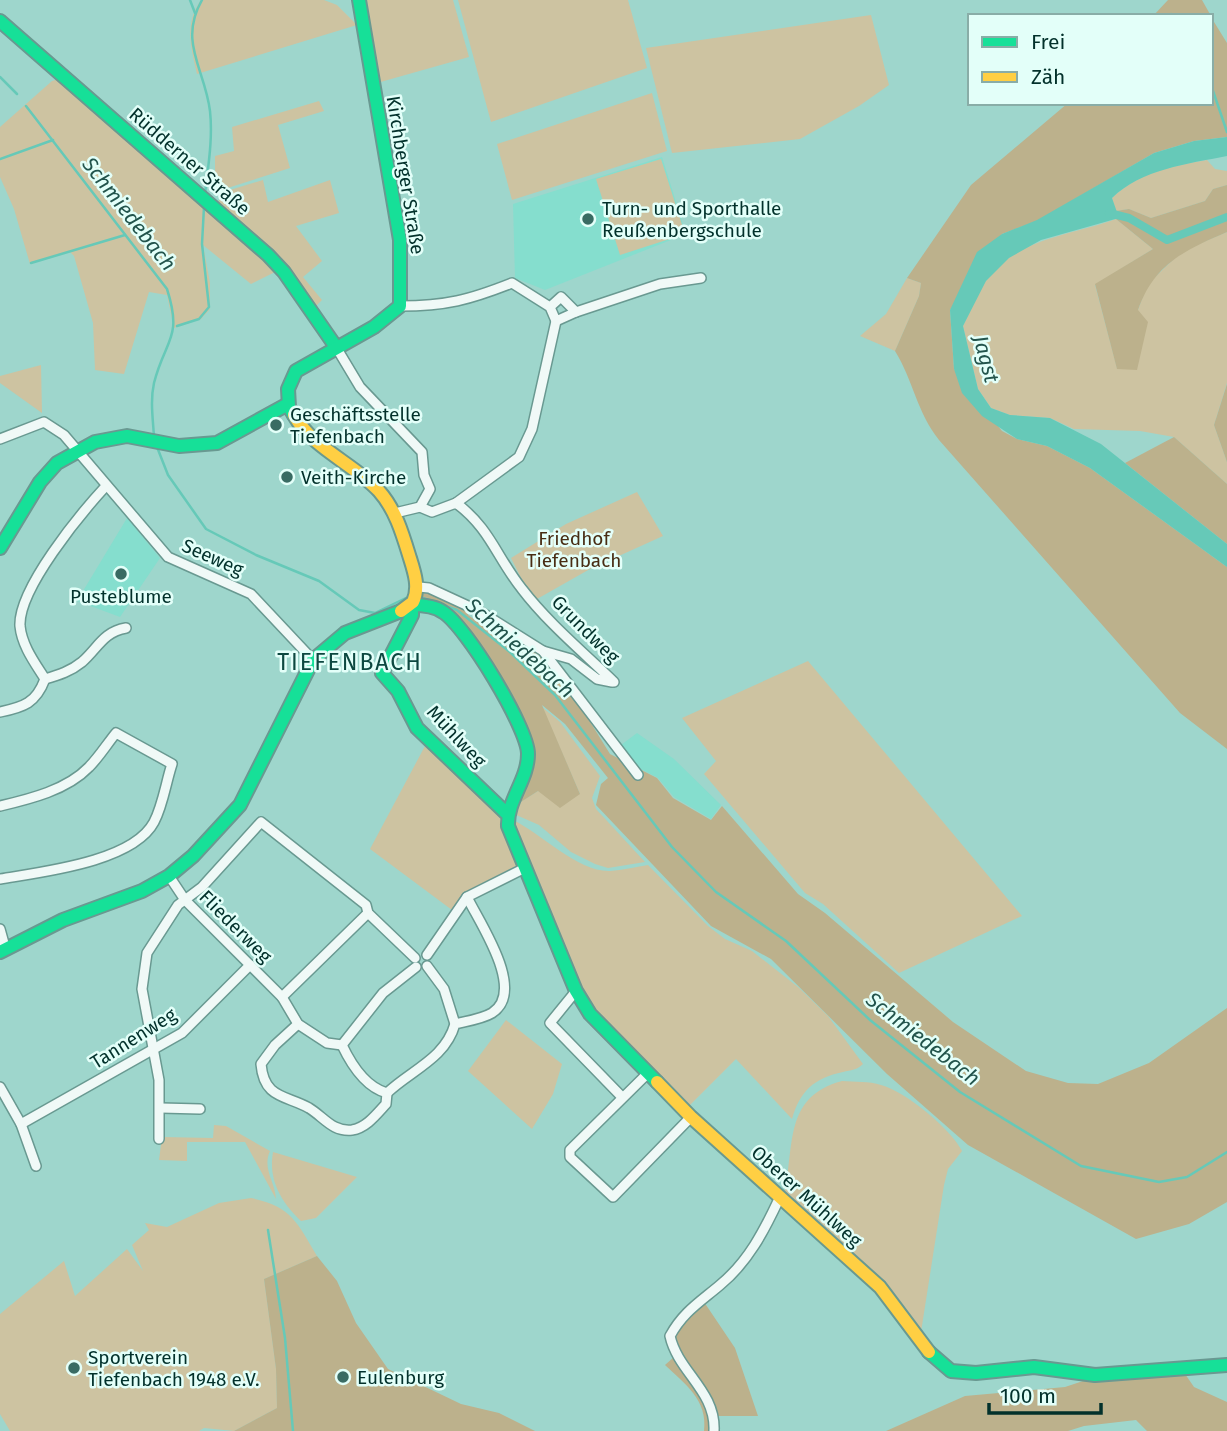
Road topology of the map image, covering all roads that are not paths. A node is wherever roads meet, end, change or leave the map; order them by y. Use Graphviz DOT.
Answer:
graph roads {
  1 [pos="359,0"];
  2 [pos="0,21"];
  3 [pos="701,278"];
  4 [pos="400,306"];
  5 [pos="550,307"];
  6 [pos="576,312"];
  7 [pos="556,321"];
  8 [pos="336,347"];
  9 [pos="288,404"];
  10 [pos="0,439"];
  11 [pos="78,451"];
  12 [pos="106,486"];
  13 [pos="456,503"];
  14 [pos="420,507"];
  15 [pos="395,513"];
  16 [pos="0,548"];
  17 [pos="416,596"];
  18 [pos="126,628"];
  19 [pos="543,651"];
  20 [pos="313,660"];
  21 [pos="45,679"];
  22 [pos="0,712"];
  23 [pos="638,775"];
  24 [pos="0,806"];
  25 [pos="506,813"];
  26 [pos="525,868"];
  27 [pos="169,876"];
  28 [pos="0,879"];
  29 [pos="467,897"];
  30 [pos="185,900"];
  31 [pos="368,913"];
  32 [pos="0,929"];
  33 [pos="2,949"];
  34 [pos="427,955"];
  35 [pos="415,962"];
  36 [pos="250,965"];
  37 [pos="427,966"];
  38 [pos="576,991"];
  39 [pos="282,997"];
  40 [pos="298,1024"];
  41 [pos="455,1024"];
  42 [pos="342,1045"];
  43 [pos="152,1050"];
  44 [pos="647,1074"];
  45 [pos="0,1087"];
  46 [pos="387,1093"];
  47 [pos="622,1097"];
  48 [pos="161,1108"];
  49 [pos="200,1109"];
  50 [pos="691,1116"];
  51 [pos="22,1124"];
  52 [pos="159,1139"];
  53 [pos="36,1166"];
  54 [pos="779,1199"];
  55 [pos="1227,1365"];
  56 [pos="714,1431"];
  1 -- 4 [label="street, Kirchberger Straße"];
  2 -- 8 [label="street, Rüdderner Straße"];
  3 -- 6 [label="street"];
  4 -- 5 [label="street"];
  4 -- 8 [label="street"];
  5 -- 6 [label="street"];
  5 -- 7 [label="street"];
  6 -- 7 [label="street"];
  7 -- 13 [label="street"];
  8 -- 9 [label="street"];
  8 -- 14 [label="street"];
  9 -- 11 [label="street"];
  9 -- 15 [label="street"];
  10 -- 11 [label="street, Seeweg"];
  11 -- 12 [label="street, Seeweg"];
  11 -- 16 [label="street"];
  12 -- 20 [label="street, Seeweg"];
  12 -- 21 [label="street"];
  13 -- 14 [label="street"];
  13 -- 19 [label="street, Grundweg"];
  14 -- 15 [label="street"];
  15 -- 17 [label="street"];
  17 -- 19 [label="street"];
  17 -- 20 [label="street"];
  17 -- 25 [label="street"];
  17 -- 25 [label="street, Mühlweg"];
  18 -- 21 [label="street"];
  19 -- 23 [label="street"];
  20 -- 27 [label="street"];
  21 -- 22 [label="street"];
  24 -- 28 [label="street"];
  25 -- 26 [label="street, Oberer Mühlweg"];
  26 -- 29 [label="street"];
  26 -- 38 [label="street, Oberer Mühlweg"];
  27 -- 30 [label="street, Fliederweg"];
  27 -- 33 [label="street"];
  29 -- 34 [label="street"];
  29 -- 41 [label="street"];
  30 -- 31 [label="street"];
  30 -- 36 [label="street, Fliederweg"];
  30 -- 43 [label="street"];
  31 -- 35 [label="street"];
  31 -- 39 [label="street"];
  32 -- 33 [label="street"];
  34 -- 35 [label="street"];
  34 -- 37 [label="street"];
  35 -- 37 [label="street"];
  35 -- 42 [label="street"];
  36 -- 39 [label="street, Fliederweg"];
  36 -- 43 [label="street, Tannenweg"];
  37 -- 41 [label="street"];
  38 -- 44 [label="street, Oberer Mühlweg"];
  38 -- 47 [label="street"];
  39 -- 40 [label="street, Fliederweg"];
  40 -- 42 [label="street, Fliederweg"];
  40 -- 46 [label="street"];
  41 -- 46 [label="street"];
  42 -- 46 [label="street"];
  43 -- 48 [label="street"];
  43 -- 51 [label="street, Tannenweg"];
  44 -- 47 [label="street"];
  44 -- 50 [label="street, Oberer Mühlweg"];
  45 -- 51 [label="street"];
  47 -- 50 [label="street"];
  48 -- 49 [label="street"];
  48 -- 52 [label="street"];
  50 -- 54 [label="street, Oberer Mühlweg"];
  51 -- 53 [label="street"];
  54 -- 55 [label="street, Oberer Mühlweg"];
  54 -- 56 [label="street"];
}
